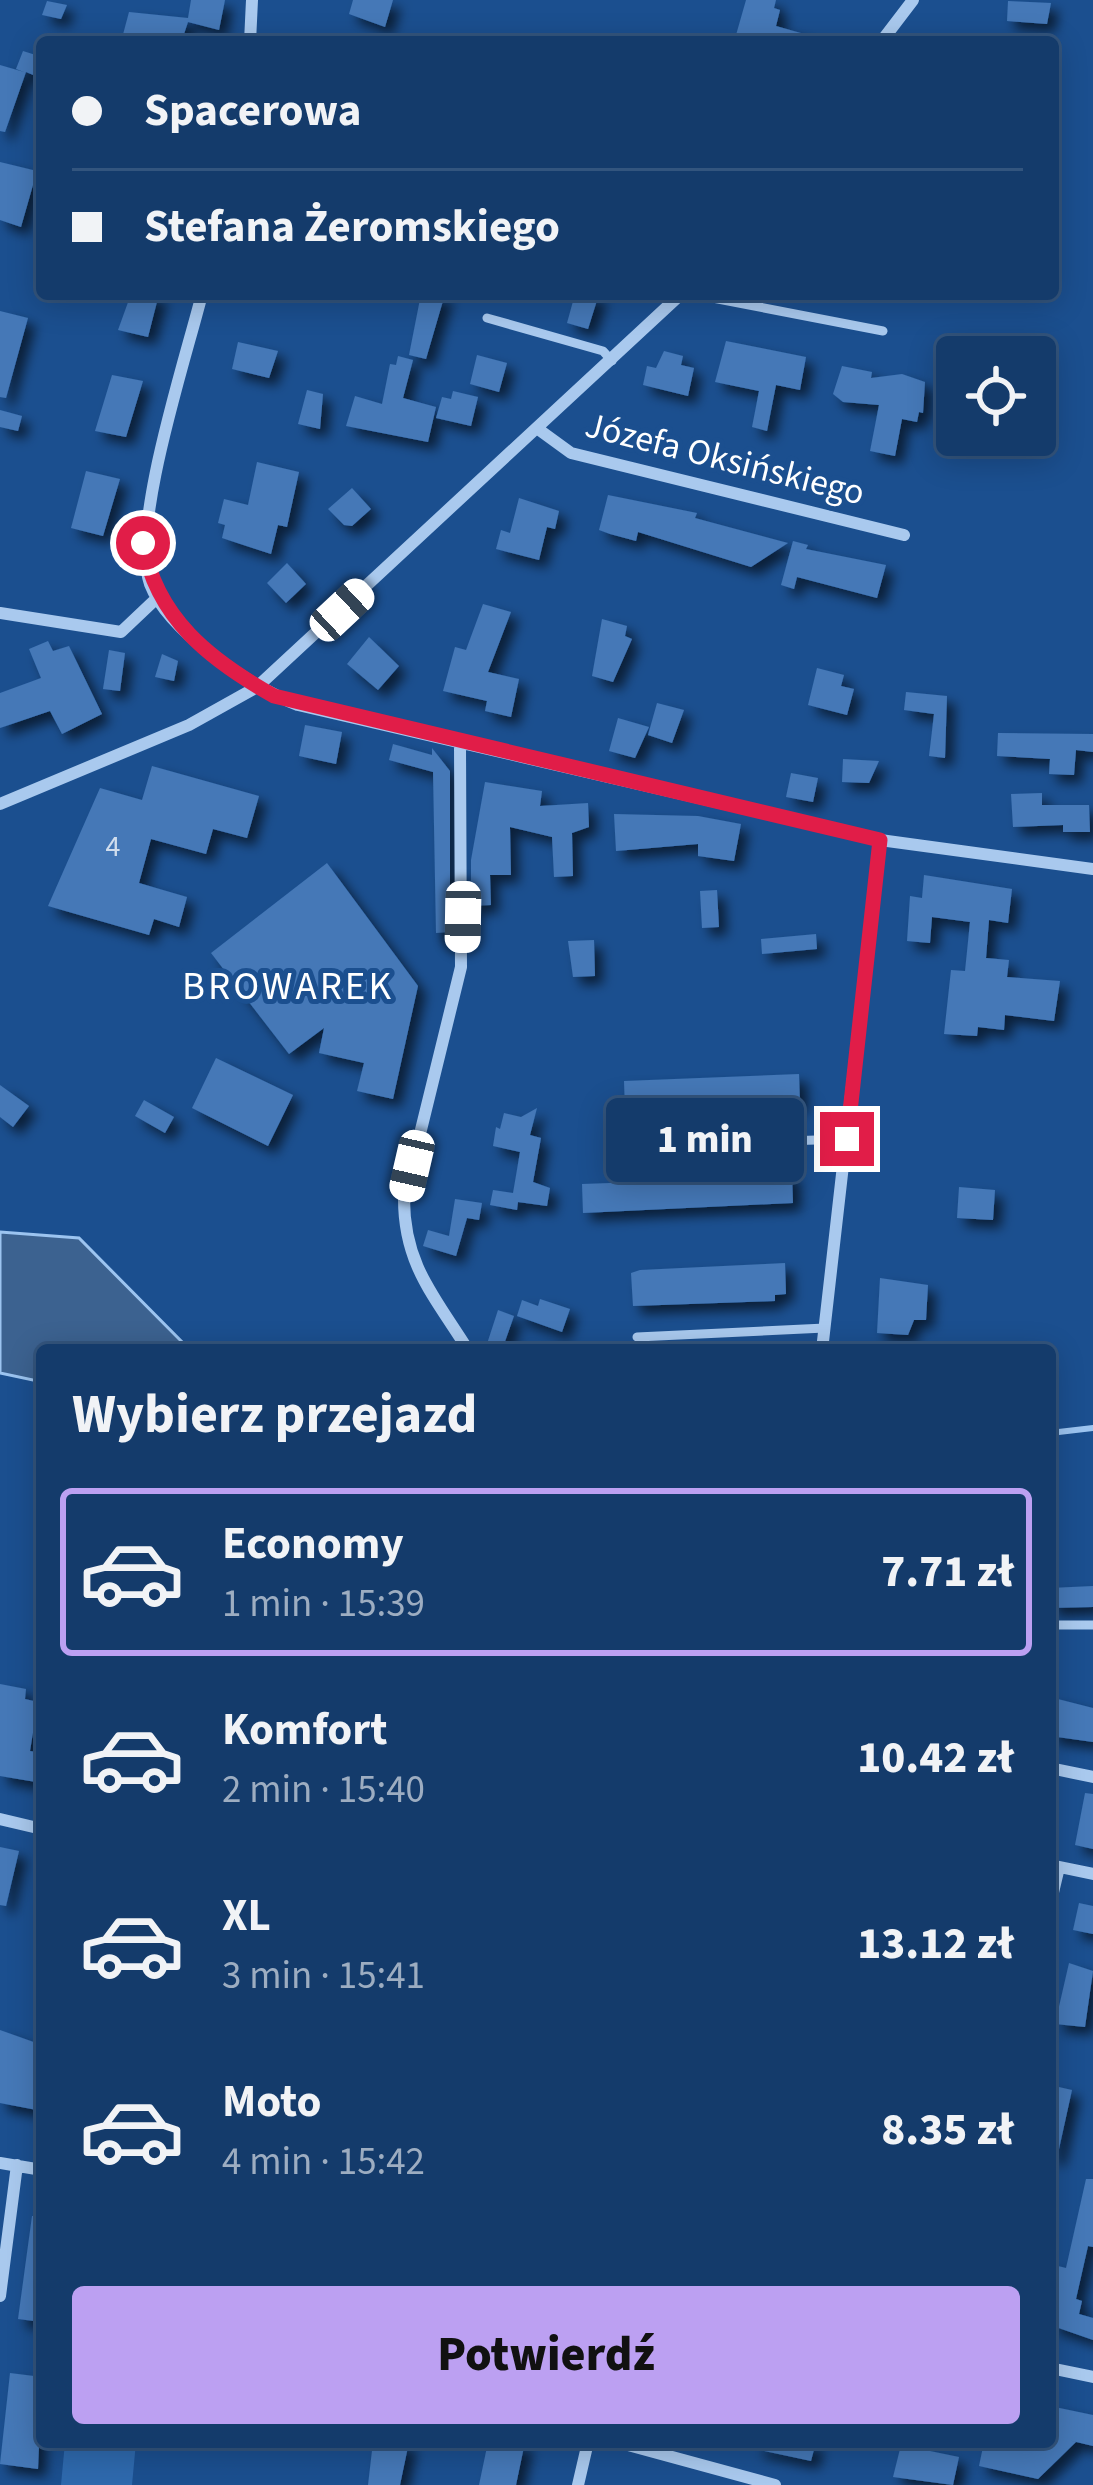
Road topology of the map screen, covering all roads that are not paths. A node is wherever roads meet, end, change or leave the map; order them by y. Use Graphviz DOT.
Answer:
graph roads {
  1 [pos="252,0"];
  2 [pos="913,0"];
  3 [pos="250,36"];
  4 [pos="886,36"];
  5 [pos="201,300"];
  6 [pos="675,300"];
  7 [pos="723,300"];
  8 [pos="487,318"];
  9 [pos="883,331"];
  10 [pos="612,361"];
  11 [pos="538,429"];
  12 [pos="904,535"];
  13 [pos="158,597"];
  14 [pos="0,613"];
  15 [pos="257,687"];
  16 [pos="460,744"];
  17 [pos="0,804"];
  18 [pos="880,840"];
  19 [pos="1093,869"];
  20 [pos="847,1139"];
  21 [pos="629,1146"];
  22 [pos="825,1328"];
  23 [pos="637,1337"];
  24 [pos="464,1344"];
  25 [pos="823,1344"];
  26 [pos="1093,1624"];
  27 [pos="1056,1625"];
  28 [pos="1056,1769"];
  29 [pos="1093,1778"];
  30 [pos="0,1820"];
  31 [pos="36,1828"];
  32 [pos="1056,1866"];
  33 [pos="1093,1874"];
  34 [pos="0,2163"];
  35 [pos="16,2165"];
  36 [pos="36,2169"];
  37 [pos="4,2241"];
  38 [pos="0,2296"];
  39 [pos="1056,2369"];
  40 [pos="1093,2377"];
  41 [pos="587,2448"];
  42 [pos="639,2448"];
  43 [pos="578,2485"];
  44 [pos="775,2485"];
  1 -- 3 [label="street"];
  2 -- 4 [label="street"];
  5 -- 13 [label="street"];
  6 -- 10 [label="street, Józefa Oksińskiego"];
  7 -- 9 [label="lane"];
  8 -- 10 [label="lane"];
  10 -- 11 [label="street, Józefa Oksińskiego"];
  11 -- 12 [label="street, Józefa Oksińskiego"];
  11 -- 15 [label="street, Józefa Oksińskiego"];
  13 -- 14 [label="street"];
  13 -- 15 [label="street"];
  15 -- 16 [label="street"];
  15 -- 17 [label="street, Józefa Oksińskiego"];
  16 -- 18 [label="street"];
  16 -- 24 [label="street"];
  18 -- 19 [label="street"];
  18 -- 20 [label="street"];
  20 -- 21 [label="lane"];
  20 -- 22 [label="street"];
  22 -- 23 [label="lane"];
  22 -- 25 [label="street"];
  26 -- 27 [label="lane"];
  28 -- 29 [label="street"];
  30 -- 31 [label="street"];
  32 -- 33 [label="street"];
  34 -- 35 [label="street"];
  35 -- 36 [label="street"];
  35 -- 37 [label="street"];
  37 -- 38 [label="street"];
  39 -- 40 [label="street"];
  41 -- 43 [label="street"];
  42 -- 44 [label="street"];
}
